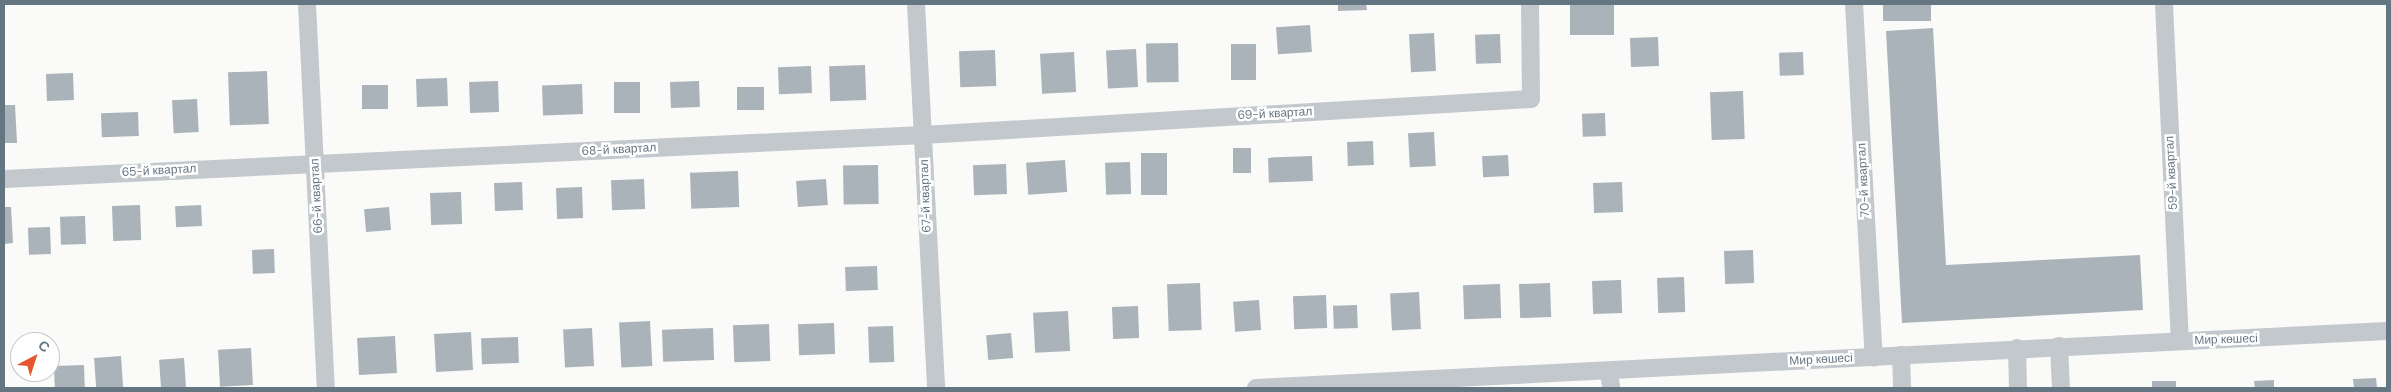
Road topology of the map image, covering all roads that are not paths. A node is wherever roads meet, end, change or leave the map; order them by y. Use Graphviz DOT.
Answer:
graph roads {
  1 [pos="307,4"];
  2 [pos="916,4"];
  3 [pos="1530,4"];
  4 [pos="1854,4"];
  5 [pos="2164,4"];
  6 [pos="923,135"];
  7 [pos="315,164"];
  8 [pos="4,179"];
  9 [pos="2387,331"];
  10 [pos="2180,341"];
  11 [pos="2059,346"];
  12 [pos="2016,348"];
  13 [pos="1901,356"];
  14 [pos="1874,357"];
  15 [pos="1610,370"];
  16 [pos="326,388"];
  17 [pos="936,388"];
  18 [pos="1256,388"];
  19 [pos="1611,388"];
  20 [pos="1902,388"];
  21 [pos="2018,388"];
  22 [pos="2061,388"];
  1 -- 7 [label="street, 66-й квартал"];
  2 -- 6 [label="street, 67-й квартал"];
  3 -- 6 [label="street, 69-й квартал"];
  4 -- 14 [label="street, 70-й квартал"];
  5 -- 10 [label="street, 59-й квартал"];
  6 -- 7 [label="street, 68-й квартал"];
  6 -- 17 [label="street, 67-й квартал"];
  7 -- 8 [label="street, 65-й квартал"];
  7 -- 16 [label="street, 66-й квартал"];
  9 -- 10 [label="street, Мир көшесі"];
  10 -- 11 [label="street, Мир көшесі"];
  11 -- 12 [label="street, Мир көшесі"];
  11 -- 22 [label="street"];
  12 -- 13 [label="street, Мир көшесі"];
  12 -- 21 [label="street"];
  13 -- 14 [label="street, Мир көшесі"];
  13 -- 20 [label="street"];
  14 -- 15 [label="street, Мир көшесі"];
  15 -- 18 [label="street, Мир көшесі"];
  15 -- 19 [label="street"];
}
